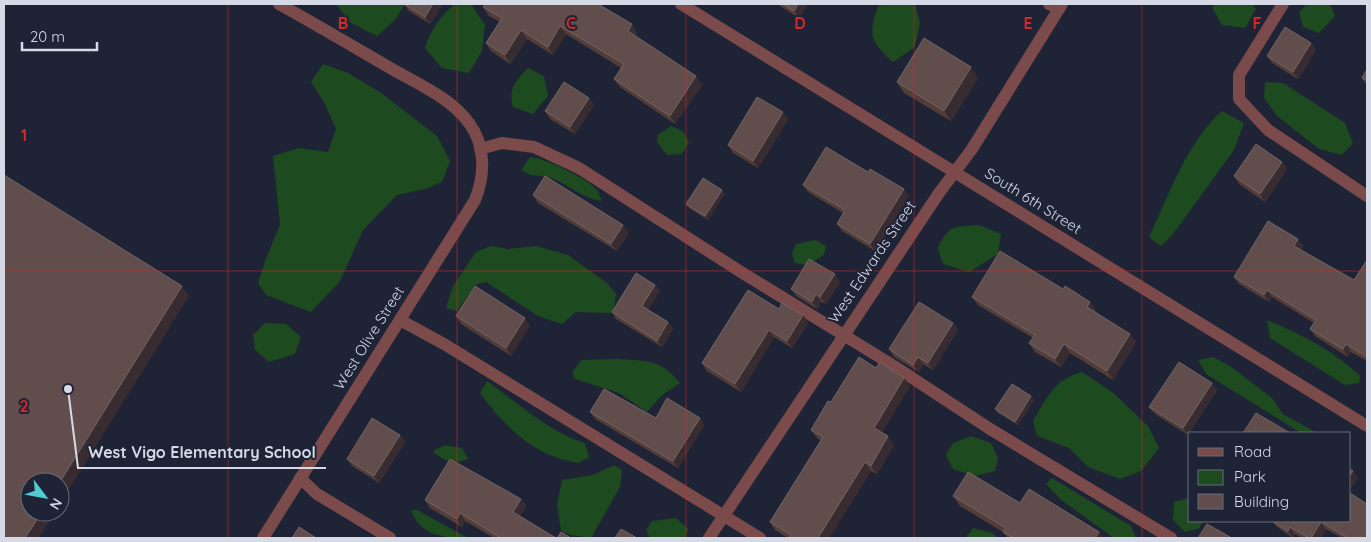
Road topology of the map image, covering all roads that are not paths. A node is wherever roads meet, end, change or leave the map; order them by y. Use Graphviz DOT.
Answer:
graph roads {
  1 [pos="279,4"];
  2 [pos="681,4"];
  3 [pos="1283,4"];
  4 [pos="1056,6"];
  5 [pos="480,149"];
  6 [pos="954,172"];
  7 [pos="1367,196"];
  8 [pos="400,320"];
  9 [pos="843,335"];
  10 [pos="1367,426"];
  11 [pos="300,478"];
  12 [pos="723,517"];
  13 [pos="1152,534"];
  14 [pos="263,538"];
  15 [pos="390,538"];
  16 [pos="709,538"];
  17 [pos="760,538"];
  18 [pos="1171,538"];
  1 -- 5 [label="street, West Olive Street"];
  2 -- 6 [label="street, South 6th Street"];
  3 -- 7 [label="street"];
  4 -- 6 [label="street, West Edwards Street"];
  5 -- 8 [label="street, West Olive Street"];
  5 -- 9 [label="street"];
  6 -- 9 [label="street, West Edwards Street"];
  6 -- 10 [label="street, South 6th Street"];
  8 -- 11 [label="street, West Olive Street"];
  8 -- 12 [label="street"];
  9 -- 12 [label="street, West Edwards Street"];
  9 -- 13 [label="street"];
  11 -- 14 [label="street, West Olive Street"];
  11 -- 15 [label="street"];
  12 -- 16 [label="street, West Edwards Street"];
  12 -- 17 [label="street"];
  13 -- 18 [label="street"];
}
